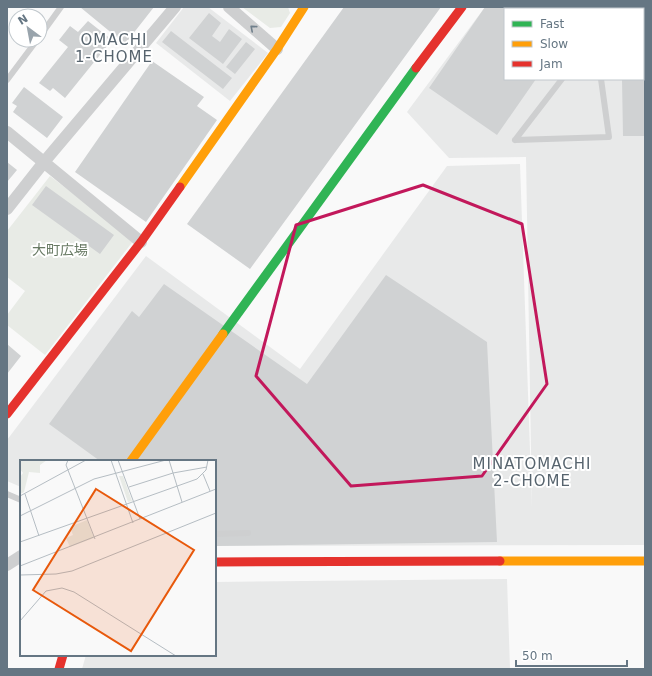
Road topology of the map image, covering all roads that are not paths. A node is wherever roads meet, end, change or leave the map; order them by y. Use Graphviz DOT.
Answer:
graph roads {
  1 [pos="61,7"];
  2 [pos="175,7"];
  3 [pos="229,7"];
  4 [pos="462,7"];
  5 [pos="298,9"];
  6 [pos="48,25"];
  7 [pos="31,48"];
  8 [pos="277,49"];
  9 [pos="7,80"];
  10 [pos="561,80"];
  11 [pos="601,80"];
  12 [pos="7,132"];
  13 [pos="44,162"];
  14 [pos="7,209"];
  15 [pos="141,242"];
  16 [pos="7,414"];
  17 [pos="132,460"];
  18 [pos="7,494"];
  19 [pos="20,500"];
  20 [pos="248,533"];
  21 [pos="216,534"];
  22 [pos="20,557"];
  23 [pos="645,561"];
  24 [pos="216,562"];
  25 [pos="7,565"];
  26 [pos="63,656"];
  27 [pos="59,669"];
  1 -- 6 [label="lane"];
  2 -- 13 [label="street"];
  8 -- 3 [label="street, one-way"];
  4 -- 17 [label="street"];
  5 -- 8 [label="street"];
  7 -- 9 [label="lane"];
  8 -- 15 [label="street"];
  10 -- 11 [label="lane"];
  12 -- 13 [label="street"];
  13 -- 14 [label="street"];
  13 -- 15 [label="street"];
  15 -- 16 [label="street"];
  18 -- 19 [label="lane"];
  20 -- 21 [label="lane"];
  22 -- 25 [label="street"];
  23 -- 24 [label="street"];
  26 -- 27 [label="street"];
}
